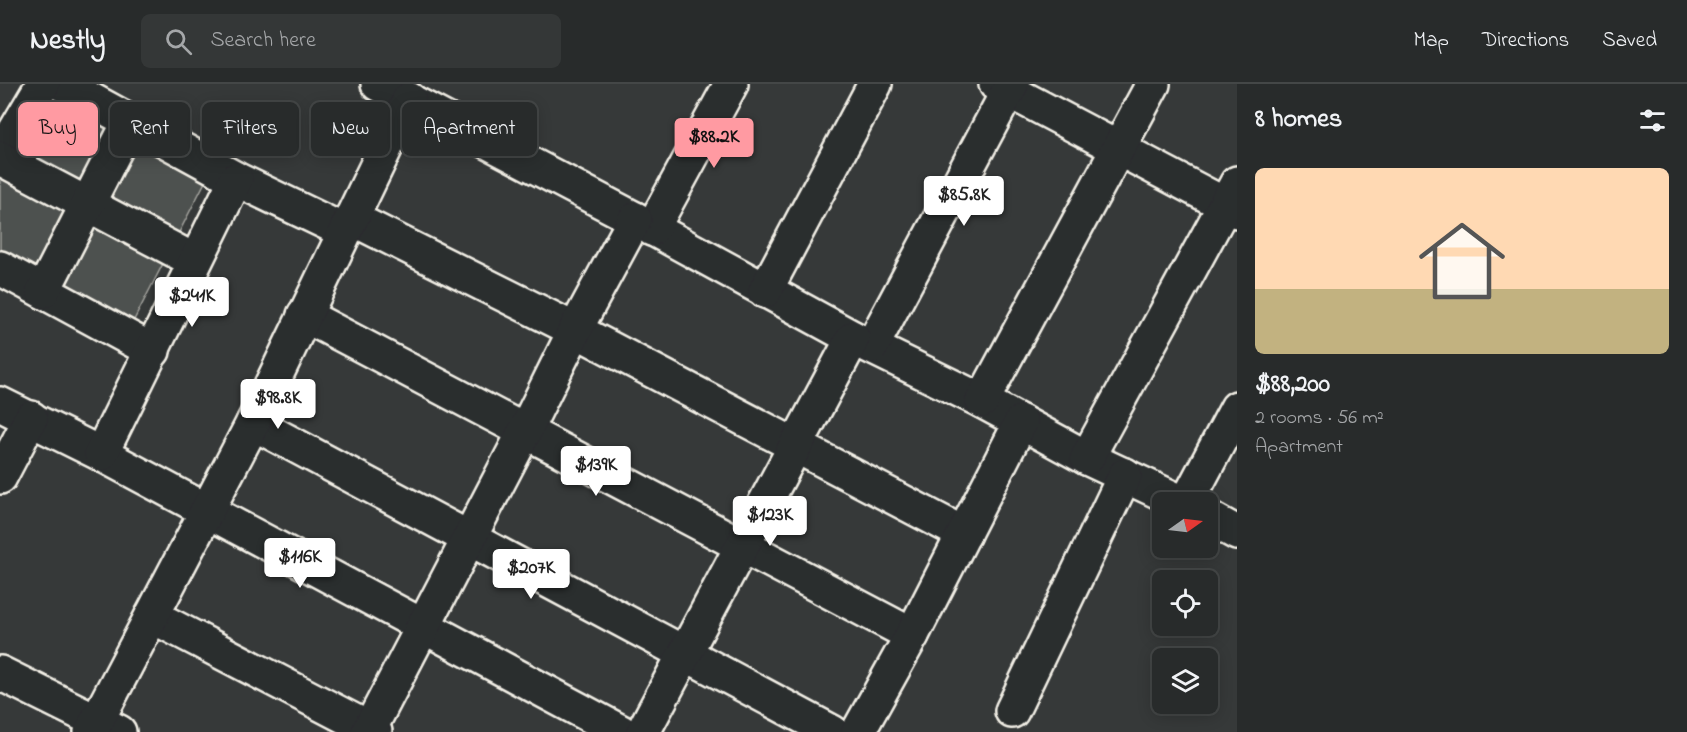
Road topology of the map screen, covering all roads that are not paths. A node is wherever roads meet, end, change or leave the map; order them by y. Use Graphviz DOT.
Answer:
graph roads {
  1 [pos="43,84"];
  2 [pos="62,84"];
  3 [pos="378,84"];
  4 [pos="731,84"];
  5 [pos="875,84"];
  6 [pos="1153,84"];
  7 [pos="1005,86"];
  8 [pos="409,99"];
  9 [pos="110,110"];
  10 [pos="1118,148"];
  11 [pos="190,154"];
  12 [pos="112,156"];
  13 [pos="0,157"];
  14 [pos="236,179"];
  15 [pos="1233,200"];
  16 [pos="88,203"];
  17 [pos="347,224"];
  18 [pos="643,224"];
  19 [pos="195,261"];
  20 [pos="0,268"];
  21 [pos="43,291"];
  22 [pos="765,291"];
  23 [pos="303,315"];
  24 [pos="575,330"];
  25 [pos="863,342"];
  26 [pos="153,351"];
  27 [pos="982,401"];
  28 [pos="0,404"];
  29 [pos="1237,408"];
  30 [pos="31,418"];
  31 [pos="1021,422"];
  32 [pos="253,423"];
  33 [pos="525,431"];
  34 [pos="795,445"];
  35 [pos="101,454"];
  36 [pos="1087,458"];
  37 [pos="1125,475"];
  38 [pos="0,477"];
  39 [pos="1160,492"];
  40 [pos="1192,492"];
  41 [pos="207,511"];
  42 [pos="1218,523"];
  43 [pos="1237,533"];
  44 [pos="964,534"];
  45 [pos="470,537"];
  46 [pos="742,545"];
  47 [pos="152,616"];
  48 [pos="423,626"];
  49 [pos="912,635"];
  50 [pos="683,654"];
  51 [pos="0,673"];
  52 [pos="1012,711"];
  53 [pos="103,728"];
  54 [pos="371,731"];
  55 [pos="621,732"];
  56 [pos="643,732"];
  57 [pos="832,732"];
  58 [pos="858,732"];
  1 -- 13 [label="street"];
  2 -- 9 [label="street"];
  3 -- 8 [label="street"];
  4 -- 18 [label="street"];
  5 -- 22 [label="street"];
  6 -- 10 [label="street"];
  7 -- 10 [label="street"];
  7 -- 25 [label="street"];
  8 -- 17 [label="street"];
  8 -- 18 [label="street"];
  10 -- 15 [label="street"];
  10 -- 27 [label="street"];
  11 -- 14 [label="street"];
  12 -- 16 [label="street"];
  13 -- 16 [label="street"];
  14 -- 17 [label="street"];
  14 -- 19 [label="street"];
  15 -- 36 [label="street"];
  16 -- 19 [label="street"];
  16 -- 21 [label="street"];
  17 -- 23 [label="street"];
  17 -- 24 [label="street"];
  18 -- 22 [label="street"];
  18 -- 24 [label="street"];
  19 -- 26 [label="street"];
  20 -- 21 [label="street"];
  21 -- 26 [label="street"];
  22 -- 25 [label="street"];
  23 -- 32 [label="street"];
  23 -- 33 [label="street"];
  24 -- 33 [label="street"];
  24 -- 34 [label="street"];
  25 -- 27 [label="street"];
  25 -- 34 [label="street"];
  26 -- 35 [label="street"];
  27 -- 31 [label="street"];
  28 -- 30 [label="street"];
  29 -- 40 [label="street"];
  30 -- 35 [label="street"];
  30 -- 38 [label="street"];
  31 -- 36 [label="street"];
  31 -- 44 [label="street"];
  32 -- 41 [label="street"];
  32 -- 45 [label="street"];
  33 -- 45 [label="street"];
  33 -- 46 [label="street"];
  34 -- 44 [label="street"];
  34 -- 46 [label="street"];
  35 -- 41 [label="street"];
  36 -- 37 [label="street"];
  37 -- 39 [label="street"];
  37 -- 52 [label="street"];
  41 -- 47 [label="street"];
  41 -- 48 [label="street"];
  42 -- 43 [label="street"];
  44 -- 49 [label="street"];
  45 -- 48 [label="street"];
  45 -- 50 [label="street"];
  46 -- 49 [label="street"];
  46 -- 50 [label="street"];
  47 -- 53 [label="street"];
  47 -- 54 [label="street"];
  48 -- 54 [label="street"];
  48 -- 55 [label="street"];
  49 -- 58 [label="street"];
  50 -- 56 [label="street"];
  50 -- 57 [label="street"];
  51 -- 53 [label="street"];
}
